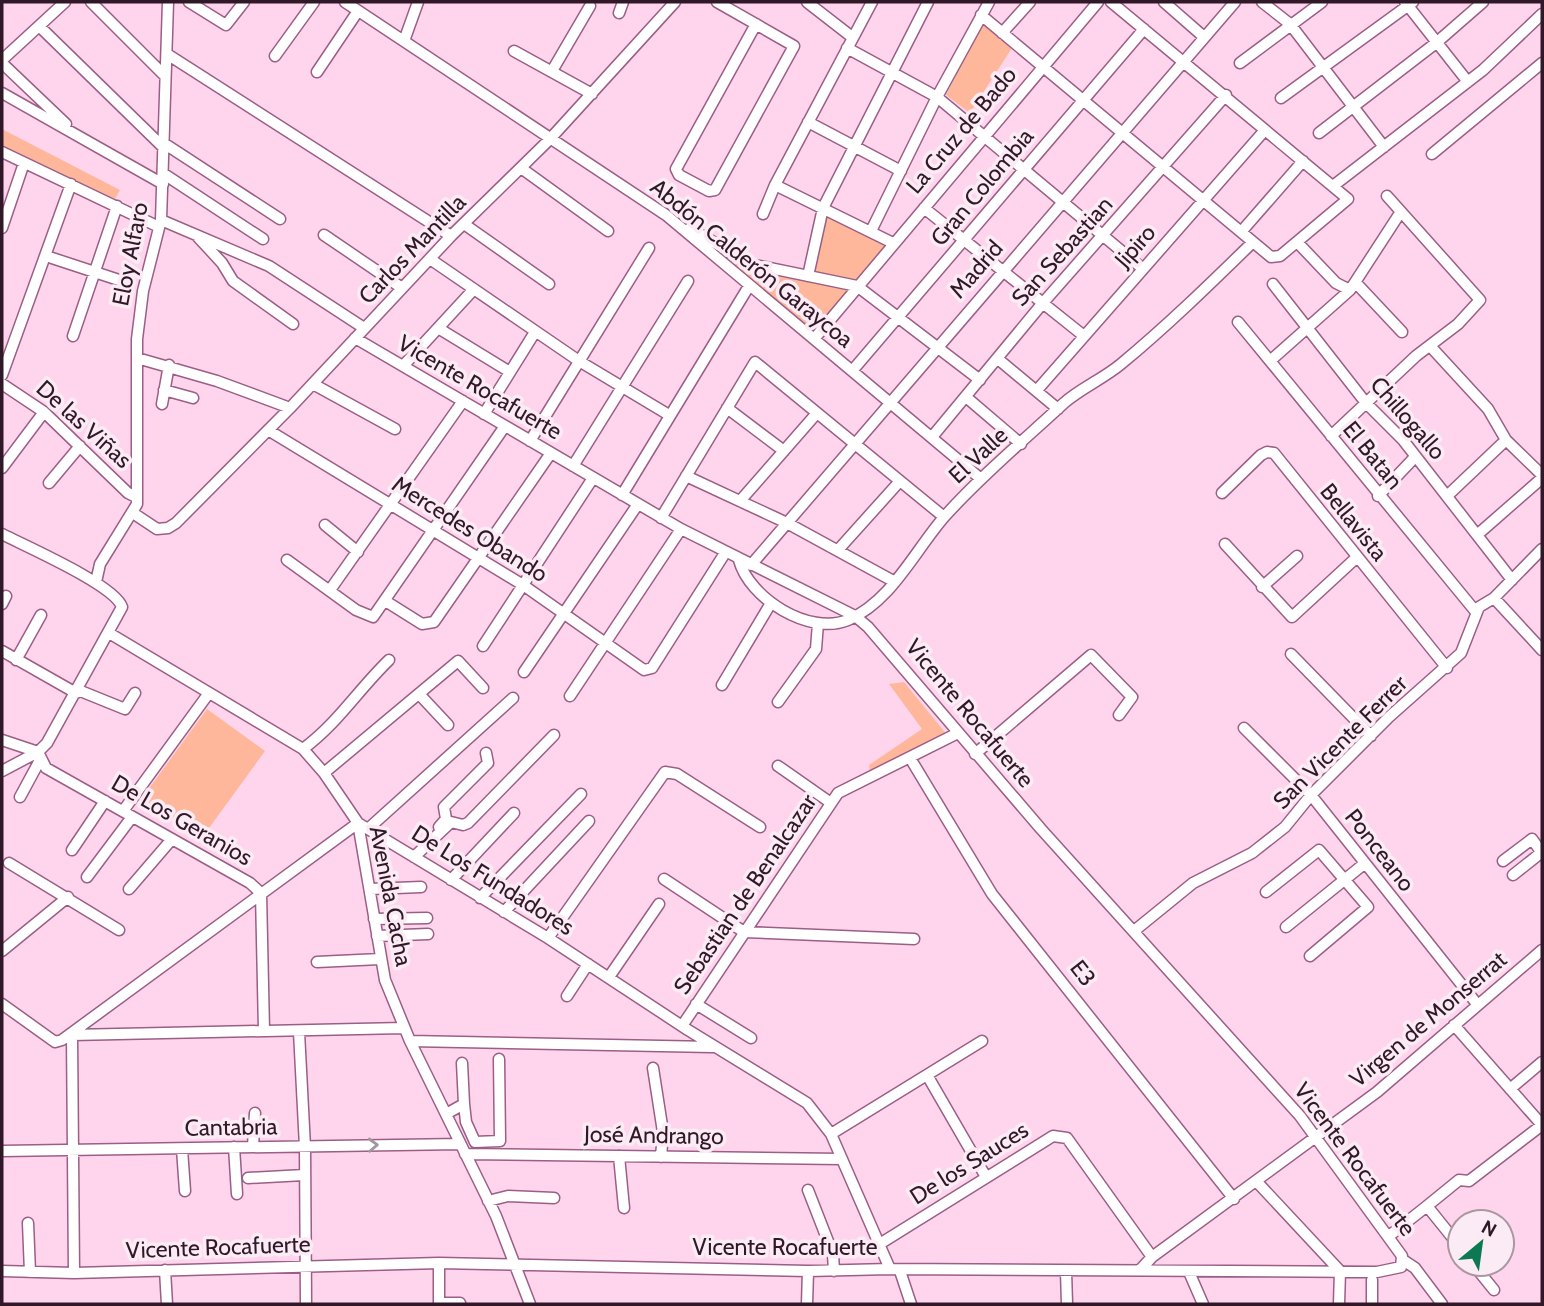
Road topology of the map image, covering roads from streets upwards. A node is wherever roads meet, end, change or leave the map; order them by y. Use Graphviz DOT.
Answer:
graph roads {
  1 [pos="65,2"];
  2 [pos="91,2"];
  3 [pos="167,2"];
  4 [pos="189,2"];
  5 [pos="244,2"];
  6 [pos="314,2"];
  7 [pos="345,2"];
  8 [pos="418,2"];
  9 [pos="624,2"];
  10 [pos="675,2"];
  11 [pos="717,2"];
  12 [pos="807,2"];
  13 [pos="872,2"];
  14 [pos="928,2"];
  15 [pos="989,2"];
  16 [pos="1030,2"];
  17 [pos="1098,2"];
  18 [pos="1111,2"];
  19 [pos="1235,2"];
  20 [pos="1262,2"];
  21 [pos="1322,2"];
  22 [pos="1483,2"];
  23 [pos="1166,3"];
  24 [pos="1409,3"];
  25 [pos="590,6"];
  26 [pos="358,11"];
  27 [pos="619,13"];
  28 [pos="1542,14"];
  29 [pos="981,15"];
  30 [pos="757,24"];
  31 [pos="1290,24"];
  32 [pos="39,26"];
  33 [pos="1144,29"];
  34 [pos="1002,33"];
  35 [pos="1204,37"];
  36 [pos="404,41"];
  37 [pos="849,43"];
  38 [pos="1436,43"];
  39 [pos="514,51"];
  40 [pos="167,54"];
  41 [pos="275,56"];
  42 [pos="1184,60"];
  43 [pos="2,61"];
  44 [pos="1240,63"];
  45 [pos="1542,63"];
  46 [pos="1042,66"];
  47 [pos="1323,66"];
  48 [pos="552,71"];
  49 [pos="893,71"];
  50 [pos="317,72"];
  51 [pos="165,76"];
  52 [pos="1468,82"];
  53 [pos="2,93"];
  54 [pos="593,94"];
  55 [pos="1226,95"];
  56 [pos="937,97"];
  57 [pos="1281,98"];
  58 [pos="1084,99"];
  59 [pos="1354,107"];
  60 [pos="808,121"];
  61 [pos="1265,130"];
  62 [pos="1121,132"];
  63 [pos="1319,133"];
  64 [pos="76,134"];
  65 [pos="984,135"];
  66 [pos="550,139"];
  67 [pos="165,146"];
  68 [pos="856,146"];
  69 [pos="1384,147"];
  70 [pos="2,152"];
  71 [pos="1432,154"];
  72 [pos="1303,161"];
  73 [pos="24,163"];
  74 [pos="1164,167"];
  75 [pos="521,169"];
  76 [pos="1024,170"];
  77 [pos="901,171"];
  78 [pos="164,179"];
  79 [pos="71,184"];
  80 [pos="775,185"];
  81 [pos="1334,186"];
  82 [pos="1387,196"];
  83 [pos="1202,199"];
  84 [pos="1061,202"];
  85 [pos="117,206"];
  86 [pos="823,208"];
  87 [pos="924,208"];
  88 [pos="763,214"];
  89 [pos="1401,214"];
  90 [pos="666,215"];
  91 [pos="280,219"];
  92 [pos="160,223"];
  93 [pos="464,224"];
  94 [pos="2,228"];
  95 [pos="608,231"];
  96 [pos="871,231"];
  97 [pos="1241,232"];
  98 [pos="197,235"];
  99 [pos="324,235"];
  100 [pos="451,236"];
  101 [pos="1105,236"];
  102 [pos="264,239"];
  103 [pos="965,240"];
  104 [pos="1253,242"];
  105 [pos="1297,242"];
  106 [pos="893,243"];
  107 [pos="649,248"];
  108 [pos="46,256"];
  109 [pos="430,259"];
  110 [pos="1143,269"];
  111 [pos="1003,270"];
  112 [pos="93,272"];
  113 [pos="808,276"];
  114 [pos="688,281"];
  115 [pos="125,282"];
  116 [pos="549,284"];
  117 [pos="1273,284"];
  118 [pos="749,286"];
  119 [pos="857,286"];
  120 [pos="1353,286"];
  121 [pos="402,288"];
  122 [pos="474,289"];
  123 [pos="1042,304"];
  124 [pos="899,318"];
  125 [pos="1238,323"];
  126 [pos="293,324"];
  127 [pos="364,328"];
  128 [pos="438,328"];
  129 [pos="1308,329"];
  130 [pos="535,332"];
  131 [pos="1402,332"];
  132 [pos="73,336"];
  133 [pos="1084,336"];
  134 [pos="355,338"];
  135 [pos="814,339"];
  136 [pos="1431,346"];
  137 [pos="937,348"];
  138 [pos="137,358"];
  139 [pos="998,359"];
  140 [pos="579,361"];
  141 [pos="1270,361"];
  142 [pos="169,365"];
  143 [pos="403,366"];
  144 [pos="852,371"];
  145 [pos="510,372"];
  146 [pos="2,374"];
  147 [pos="980,380"];
  148 [pos="2,384"];
  149 [pos="313,384"];
  150 [pos="621,387"];
  151 [pos="164,390"];
  152 [pos="1038,390"];
  153 [pos="966,397"];
  154 [pos="193,398"];
  155 [pos="463,401"];
  156 [pos="890,402"];
  157 [pos="1366,403"];
  158 [pos="162,404"];
  159 [pos="290,408"];
  160 [pos="727,408"];
  161 [pos="1058,409"];
  162 [pos="44,412"];
  163 [pos="817,413"];
  164 [pos="484,414"];
  165 [pos="669,415"];
  166 [pos="505,426"];
  167 [pos="395,429"];
  168 [pos="268,430"];
  169 [pos="1331,436"];
  170 [pos="932,437"];
  171 [pos="1506,440"];
  172 [pos="530,441"];
  173 [pos="855,444"];
  174 [pos="1021,444"];
  175 [pos="80,446"];
  176 [pos="784,451"];
  177 [pos="551,453"];
  178 [pos="1416,457"];
  179 [pos="573,466"];
  180 [pos="2,468"];
  181 [pos="686,476"];
  182 [pos="1542,476"];
  183 [pos="593,478"];
  184 [pos="981,479"];
  185 [pos="900,481"];
  186 [pos="49,483"];
  187 [pos="1222,493"];
  188 [pos="622,495"];
  189 [pos="1378,496"];
  190 [pos="1447,496"];
  191 [pos="136,497"];
  192 [pos="740,501"];
  193 [pos="638,504"];
  194 [pos="393,506"];
  195 [pos="133,513"];
  196 [pos="944,517"];
  197 [pos="661,518"];
  198 [pos="787,523"];
  199 [pos="325,525"];
  200 [pos="436,530"];
  201 [pos="681,530"];
  202 [pos="2,534"];
  203 [pos="1477,536"];
  204 [pos="1225,544"];
  205 [pos="1542,549"];
  206 [pos="838,550"];
  207 [pos="358,552"];
  208 [pos="725,553"];
  209 [pos="1297,556"];
  210 [pos="480,557"];
  211 [pos="1356,558"];
  212 [pos="287,560"];
  213 [pos="739,560"];
  214 [pos="751,565"];
  215 [pos="1512,580"];
  216 [pos="96,582"];
  217 [pos="895,582"];
  218 [pos="523,585"];
  219 [pos="1262,587"];
  220 [pos="330,590"];
  221 [pos="1494,598"];
  222 [pos="387,602"];
  223 [pos="771,603"];
  224 [pos="1476,612"];
  225 [pos="564,613"];
  226 [pos="41,615"];
  227 [pos="855,616"];
  228 [pos="818,623"];
  229 [pos="109,634"];
  230 [pos="605,643"];
  231 [pos="483,646"];
  232 [pos="1542,650"];
  233 [pos="2,651"];
  234 [pos="1291,654"];
  235 [pos="16,660"];
  236 [pos="389,660"];
  237 [pos="1447,668"];
  238 [pos="524,672"];
  239 [pos="722,685"];
  240 [pos="483,688"];
  241 [pos="77,692"];
  242 [pos="135,693"];
  243 [pos="209,693"];
  244 [pos="419,694"];
  245 [pos="570,696"];
  246 [pos="513,698"];
  247 [pos="778,702"];
  248 [pos="1119,715"];
  249 [pos="447,725"];
  250 [pos="1244,728"];
  251 [pos="958,733"];
  252 [pos="554,735"];
  253 [pos="1371,736"];
  254 [pos="2,740"];
  255 [pos="303,749"];
  256 [pos="486,753"];
  257 [pos="975,754"];
  258 [pos="39,756"];
  259 [pos="914,763"];
  260 [pos="778,766"];
  261 [pos="2,771"];
  262 [pos="324,773"];
  263 [pos="581,794"];
  264 [pos="1311,795"];
  265 [pos="20,797"];
  266 [pos="105,801"];
  267 [pos="831,803"];
  268 [pos="514,813"];
  269 [pos="127,814"];
  270 [pos="589,821"];
  271 [pos="363,825"];
  272 [pos="760,827"];
  273 [pos="1542,831"];
  274 [pos="172,839"];
  275 [pos="1532,839"];
  276 [pos="72,850"];
  277 [pos="1542,852"];
  278 [pos="412,856"];
  279 [pos="1503,861"];
  280 [pos="9,863"];
  281 [pos="1364,864"];
  282 [pos="1513,875"];
  283 [pos="87,877"];
  284 [pos="664,878"];
  285 [pos="1345,879"];
  286 [pos="451,880"];
  287 [pos="421,887"];
  288 [pos="129,889"];
  289 [pos="370,889"];
  290 [pos="261,892"];
  291 [pos="1266,892"];
  292 [pos="68,897"];
  293 [pos="480,898"];
  294 [pos="659,904"];
  295 [pos="504,912"];
  296 [pos="427,918"];
  297 [pos="374,919"];
  298 [pos="1286,927"];
  299 [pos="119,930"];
  300 [pos="1134,931"];
  301 [pos="744,932"];
  302 [pos="428,934"];
  303 [pos="377,936"];
  304 [pos="548,938"];
  305 [pos="914,939"];
  306 [pos="1542,950"];
  307 [pos="2,951"];
  308 [pos="1310,956"];
  309 [pos="380,959"];
  310 [pos="317,962"];
  311 [pos="588,964"];
  312 [pos="608,977"];
  313 [pos="567,996"];
  314 [pos="2,1004"];
  315 [pos="696,1004"];
  316 [pos="1477,1004"];
  317 [pos="1454,1025"];
  318 [pos="404,1028"];
  319 [pos="685,1028"];
  320 [pos="264,1031"];
  321 [pos="299,1032"];
  322 [pos="72,1035"];
  323 [pos="751,1038"];
  324 [pos="410,1041"];
  325 [pos="982,1041"];
  326 [pos="681,1046"];
  327 [pos="715,1046"];
  328 [pos="499,1059"];
  329 [pos="1542,1062"];
  330 [pos="462,1063"];
  331 [pos="653,1068"];
  332 [pos="927,1075"];
  333 [pos="1510,1089"];
  334 [pos="464,1104"];
  335 [pos="255,1113"];
  336 [pos="446,1114"];
  337 [pos="1542,1125"];
  338 [pos="831,1134"];
  339 [pos="1317,1136"];
  340 [pos="253,1146"];
  341 [pos="234,1147"];
  342 [pos="305,1147"];
  343 [pos="182,1149"];
  344 [pos="463,1149"];
  345 [pos="75,1150"];
  346 [pos="2,1151"];
  347 [pos="619,1156"];
  348 [pos="662,1157"];
  349 [pos="842,1159"];
  350 [pos="304,1175"];
  351 [pos="986,1177"];
  352 [pos="247,1178"];
  353 [pos="1257,1182"];
  354 [pos="808,1190"];
  355 [pos="185,1191"];
  356 [pos="237,1194"];
  357 [pos="554,1198"];
  358 [pos="1234,1199"];
  359 [pos="488,1201"];
  360 [pos="1427,1206"];
  361 [pos="624,1208"];
  362 [pos="29,1223"];
  363 [pos="1446,1230"];
  364 [pos="1389,1236"];
  365 [pos="878,1245"];
  366 [pos="1152,1256"];
  367 [pos="1402,1261"];
  368 [pos="439,1263"];
  369 [pos="514,1263"];
  370 [pos="305,1266"];
  371 [pos="166,1270"];
  372 [pos="834,1270"];
  373 [pos="895,1270"];
  374 [pos="1140,1270"];
  375 [pos="2,1271"];
  376 [pos="807,1271"];
  377 [pos="1066,1271"];
  378 [pos="1340,1271"];
  379 [pos="30,1272"];
  380 [pos="1189,1272"];
  381 [pos="74,1273"];
  382 [pos="1484,1278"];
  383 [pos="1372,1280"];
  384 [pos="1494,1290"];
  385 [pos="460,1303"];
  386 [pos="167,1304"];
  387 [pos="306,1304"];
  388 [pos="439,1304"];
  389 [pos="530,1304"];
  390 [pos="807,1304"];
  391 [pos="911,1304"];
  392 [pos="1067,1304"];
  393 [pos="1203,1304"];
  394 [pos="1339,1304"];
  395 [pos="1373,1304"];
  396 [pos="1441,1304"];
  1 -- 32 [label="street"];
  2 -- 51 [label="street"];
  3 -- 40 [label="street, Eloy Alfaro"];
  4 -- 5 [label="street"];
  6 -- 41 [label="street"];
  7 -- 26 [label="street, Abdón Calderón Garaycoa"];
  8 -- 36 [label="street"];
  9 -- 27 [label="street"];
  10 -- 54 [label="street, Carlos Mantilla"];
  11 -- 30 [label="street"];
  12 -- 37 [label="street"];
  13 -- 37 [label="street"];
  14 -- 49 [label="street"];
  15 -- 29 [label="street"];
  16 -- 34 [label="street"];
  17 -- 46 [label="street, La Cruz de Bado"];
  18 -- 33 [label="street"];
  19 -- 35 [label="street, Madrid"];
  20 -- 31 [label="street"];
  21 -- 31 [label="street"];
  22 -- 38 [label="street"];
  23 -- 35 [label="street"];
  24 -- 38 [label="street"];
  24 -- 47 [label="street"];
  25 -- 48 [label="street"];
  26 -- 36 [label="street, Abdón Calderón Garaycoa"];
  26 -- 50 [label="street"];
  28 -- 52 [label="street"];
  29 -- 34 [label="street"];
  29 -- 56 [label="street"];
  30 -- 30 [label="street"];
  31 -- 44 [label="street"];
  31 -- 47 [label="street"];
  32 -- 43 [label="street"];
  32 -- 67 [label="street"];
  33 -- 42 [label="street"];
  33 -- 58 [label="street, Gran Colombia"];
  34 -- 46 [label="street"];
  35 -- 42 [label="street, Madrid"];
  36 -- 66 [label="street, Abdón Calderón Garaycoa"];
  37 -- 49 [label="street"];
  37 -- 60 [label="street"];
  38 -- 52 [label="street"];
  38 -- 59 [label="street"];
  39 -- 48 [label="street"];
  40 -- 51 [label="street, Eloy Alfaro"];
  40 -- 100 [label="street"];
  42 -- 55 [label="street"];
  42 -- 62 [label="street, Madrid"];
  43 -- 64 [label="street"];
  45 -- 71 [label="street"];
  46 -- 58 [label="street"];
  46 -- 65 [label="street, La Cruz de Bado"];
  47 -- 57 [label="street"];
  47 -- 59 [label="street"];
  48 -- 54 [label="street"];
  49 -- 56 [label="street"];
  49 -- 68 [label="street"];
  51 -- 67 [label="street, Eloy Alfaro"];
  52 -- 69 [label="street"];
  53 -- 64 [label="street"];
  54 -- 66 [label="street, Carlos Mantilla"];
  55 -- 61 [label="street"];
  55 -- 74 [label="street, San Sebastian"];
  56 -- 65 [label="street"];
  56 -- 77 [label="street"];
  58 -- 62 [label="street"];
  58 -- 76 [label="street, Gran Colombia"];
  59 -- 63 [label="street"];
  59 -- 69 [label="street"];
  60 -- 68 [label="street"];
  60 -- 80 [label="street"];
  61 -- 72 [label="street"];
  61 -- 83 [label="street, Jipiro"];
  62 -- 74 [label="street"];
  62 -- 84 [label="street, Madrid"];
  64 -- 78 [label="street"];
  65 -- 76 [label="street"];
  65 -- 87 [label="street, La Cruz de Bado"];
  66 -- 75 [label="street, Carlos Mantilla"];
  66 -- 90 [label="street, Abdón Calderón Garaycoa"];
  67 -- 78 [label="street, Eloy Alfaro"];
  67 -- 91 [label="street"];
  68 -- 77 [label="street"];
  68 -- 86 [label="street"];
  69 -- 81 [label="street"];
  70 -- 73 [label="street"];
  72 -- 81 [label="street"];
  72 -- 97 [label="street"];
  73 -- 79 [label="street"];
  73 -- 94 [label="street"];
  74 -- 83 [label="street"];
  74 -- 101 [label="street, San Sebastian"];
  75 -- 93 [label="street, Carlos Mantilla"];
  75 -- 95 [label="street"];
  76 -- 84 [label="street"];
  76 -- 103 [label="street, Gran Colombia"];
  77 -- 96 [label="street"];
  78 -- 92 [label="street, Eloy Alfaro"];
  78 -- 102 [label="street"];
  79 -- 85 [label="street"];
  79 -- 108 [label="street"];
  80 -- 86 [label="street"];
  80 -- 88 [label="street"];
  81 -- 105 [label="street"];
  82 -- 89 [label="street"];
  83 -- 97 [label="street"];
  83 -- 110 [label="street, Jipiro"];
  84 -- 101 [label="street"];
  84 -- 111 [label="street, Madrid"];
  85 -- 92 [label="street"];
  85 -- 112 [label="street"];
  86 -- 96 [label="street"];
  86 -- 113 [label="street"];
  87 -- 103 [label="street"];
  87 -- 106 [label="street, La Cruz de Bado"];
  89 -- 120 [label="street"];
  89 -- 136 [label="street"];
  90 -- 113 [label="street"];
  90 -- 118 [label="street, Abdón Calderón Garaycoa"];
  92 -- 98 [label="street"];
  92 -- 138 [label="street, Eloy Alfaro"];
  93 -- 100 [label="street, Carlos Mantilla"];
  93 -- 116 [label="street"];
  96 -- 106 [label="street"];
  97 -- 104 [label="street"];
  98 -- 126 [label="street"];
  98 -- 127 [label="street"];
  99 -- 121 [label="street"];
  100 -- 109 [label="street, Carlos Mantilla"];
  101 -- 110 [label="street"];
  101 -- 123 [label="street, San Sebastian"];
  103 -- 111 [label="street"];
  103 -- 124 [label="street, Gran Colombia"];
  104 -- 105 [label="street"];
  104 -- 161 [label="street, El Valle"];
  105 -- 120 [label="street"];
  106 -- 119 [label="street, La Cruz de Bado"];
  107 -- 140 [label="street"];
  108 -- 112 [label="street"];
  108 -- 146 [label="street"];
  109 -- 121 [label="street, Carlos Mantilla"];
  109 -- 122 [label="street"];
  110 -- 133 [label="street, Jipiro"];
  111 -- 123 [label="street"];
  111 -- 137 [label="street, Madrid"];
  112 -- 115 [label="street"];
  112 -- 132 [label="street"];
  113 -- 119 [label="street"];
  114 -- 150 [label="street"];
  117 -- 129 [label="street, Chillogallo"];
  118 -- 135 [label="street, Abdón Calderón Garaycoa"];
  118 -- 165 [label="street"];
  119 -- 124 [label="street"];
  119 -- 135 [label="street, La Cruz de Bado"];
  120 -- 129 [label="street"];
  120 -- 131 [label="street"];
  121 -- 127 [label="street, Carlos Mantilla"];
  122 -- 128 [label="street"];
  122 -- 130 [label="street"];
  123 -- 133 [label="street"];
  123 -- 139 [label="street, San Sebastian"];
  124 -- 137 [label="street"];
  124 -- 144 [label="street, Gran Colombia"];
  125 -- 141 [label="street, El Batan"];
  127 -- 134 [label="street, Carlos Mantilla"];
  128 -- 143 [label="street"];
  128 -- 145 [label="street"];
  129 -- 141 [label="street"];
  129 -- 157 [label="street, Chillogallo"];
  130 -- 140 [label="street"];
  130 -- 145 [label="street"];
  133 -- 152 [label="street, Jipiro"];
  134 -- 143 [label="street, Vicente Rocafuerte"];
  134 -- 149 [label="street, Carlos Mantilla"];
  135 -- 144 [label="street, Abdón Calderón Garaycoa"];
  136 -- 157 [label="street"];
  136 -- 171 [label="street"];
  137 -- 147 [label="street"];
  137 -- 156 [label="street, Madrid"];
  138 -- 142 [label="street"];
  138 -- 191 [label="street, Eloy Alfaro"];
  139 -- 147 [label="street, San Sebastian"];
  139 -- 152 [label="street"];
  140 -- 150 [label="street"];
  140 -- 172 [label="street"];
  141 -- 169 [label="street, El Batan"];
  142 -- 151 [label="street"];
  142 -- 159 [label="street"];
  143 -- 155 [label="street, Vicente Rocafuerte"];
  144 -- 156 [label="street, Abdón Calderón Garaycoa"];
  145 -- 164 [label="street"];
  147 -- 153 [label="street, San Sebastian"];
  148 -- 162 [label="street, De las Viñas"];
  149 -- 159 [label="street, Carlos Mantilla"];
  149 -- 167 [label="street"];
  150 -- 165 [label="street"];
  150 -- 179 [label="street"];
  151 -- 154 [label="street"];
  151 -- 158 [label="street"];
  152 -- 161 [label="street"];
  153 -- 170 [label="street, San Sebastian"];
  153 -- 174 [label="street"];
  155 -- 164 [label="street, Vicente Rocafuerte"];
  155 -- 194 [label="street"];
  156 -- 170 [label="street, Abdón Calderón Garaycoa"];
  156 -- 173 [label="street, Madrid"];
  157 -- 169 [label="street"];
  157 -- 178 [label="street, Chillogallo"];
  159 -- 168 [label="street, Carlos Mantilla"];
  160 -- 163 [label="street"];
  160 -- 176 [label="street"];
  160 -- 181 [label="street"];
  161 -- 174 [label="street, El Valle"];
  162 -- 175 [label="street, De las Viñas"];
  162 -- 180 [label="street"];
  163 -- 173 [label="street"];
  163 -- 176 [label="street"];
  164 -- 166 [label="street, Vicente Rocafuerte"];
  165 -- 188 [label="street"];
  166 -- 172 [label="street, Vicente Rocafuerte"];
  166 -- 200 [label="street"];
  168 -- 194 [label="street, Mercedes Obando"];
  168 -- 195 [label="street, Carlos Mantilla"];
  169 -- 189 [label="street, El Batan"];
  170 -- 184 [label="street, Abdón Calderón Garaycoa"];
  171 -- 182 [label="street"];
  171 -- 190 [label="street"];
  172 -- 177 [label="street, Vicente Rocafuerte"];
  173 -- 185 [label="street"];
  173 -- 198 [label="street, Madrid"];
  174 -- 184 [label="street, El Valle"];
  175 -- 186 [label="street"];
  175 -- 191 [label="street, De las Viñas"];
  176 -- 192 [label="street"];
  177 -- 179 [label="street, Vicente Rocafuerte"];
  177 -- 210 [label="street"];
  178 -- 189 [label="street"];
  178 -- 190 [label="street, Chillogallo"];
  179 -- 183 [label="street, Vicente Rocafuerte"];
  181 -- 192 [label="street"];
  181 -- 197 [label="street"];
  182 -- 203 [label="street"];
  183 -- 188 [label="street, Vicente Rocafuerte"];
  183 -- 218 [label="street"];
  184 -- 196 [label="street, El Valle"];
  185 -- 196 [label="street"];
  185 -- 206 [label="street"];
  187 -- 211 [label="street, Bellavista"];
  188 -- 193 [label="street, Vicente Rocafuerte"];
  189 -- 224 [label="street, El Batan"];
  190 -- 203 [label="street, Chillogallo"];
  191 -- 195 [label="street, Eloy Alfaro"];
  192 -- 198 [label="street"];
  193 -- 197 [label="street, Vicente Rocafuerte"];
  193 -- 225 [label="street"];
  194 -- 200 [label="street, Mercedes Obando"];
  194 -- 207 [label="street"];
  195 -- 216 [label="street"];
  196 -- 217 [label="street, El Valle"];
  197 -- 201 [label="street, Vicente Rocafuerte"];
  198 -- 206 [label="street"];
  198 -- 214 [label="street, Madrid"];
  199 -- 207 [label="street"];
  200 -- 210 [label="street, Mercedes Obando"];
  200 -- 222 [label="street"];
  201 -- 208 [label="street, Vicente Rocafuerte"];
  201 -- 230 [label="street"];
  202 -- 216 [label="street"];
  203 -- 215 [label="street, Chillogallo"];
  204 -- 219 [label="street"];
  205 -- 215 [label="street"];
  206 -- 217 [label="street"];
  207 -- 220 [label="street"];
  208 -- 213 [label="street, Vicente Rocafuerte"];
  208 -- 230 [label="street, Mercedes Obando"];
  209 -- 219 [label="street"];
  210 -- 218 [label="street, Mercedes Obando"];
  210 -- 222 [label="street"];
  211 -- 219 [label="street"];
  211 -- 237 [label="street, Bellavista"];
  212 -- 220 [label="street"];
  213 -- 214 [label="street, Vicente Rocafuerte"];
  213 -- 223 [label="street"];
  214 -- 227 [label="street, Vicente Rocafuerte"];
  215 -- 221 [label="street"];
  216 -- 229 [label="street"];
  217 -- 227 [label="street, El Valle"];
  218 -- 225 [label="street, Mercedes Obando"];
  218 -- 231 [label="street"];
  220 -- 222 [label="street"];
  221 -- 224 [label="street"];
  221 -- 232 [label="street"];
  223 -- 228 [label="street"];
  223 -- 239 [label="street"];
  224 -- 237 [label="street, San Vicente Ferrer"];
  225 -- 230 [label="street, Mercedes Obando"];
  225 -- 238 [label="street"];
  226 -- 235 [label="street"];
  227 -- 228 [label="street, El Valle"];
  227 -- 251 [label="street, Vicente Rocafuerte"];
  228 -- 247 [label="street"];
  229 -- 241 [label="street"];
  229 -- 243 [label="street, Avenida Cacha"];
  230 -- 245 [label="street"];
  233 -- 235 [label="street"];
  234 -- 253 [label="street"];
  235 -- 241 [label="street"];
  236 -- 255 [label="street"];
  237 -- 253 [label="street, San Vicente Ferrer"];
  240 -- 244 [label="street"];
  241 -- 242 [label="street"];
  241 -- 258 [label="street"];
  243 -- 255 [label="street, Avenida Cacha"];
  243 -- 269 [label="street"];
  244 -- 249 [label="street"];
  244 -- 262 [label="street"];
  246 -- 271 [label="street"];
  248 -- 257 [label="street"];
  250 -- 264 [label="street, Ponceano"];
  251 -- 257 [label="street, Vicente Rocafuerte"];
  251 -- 267 [label="street, Sebastian de Benalcazar"];
  252 -- 278 [label="street"];
  253 -- 264 [label="street, San Vicente Ferrer"];
  254 -- 258 [label="street, De Los Geranios"];
  255 -- 262 [label="street, Avenida Cacha"];
  256 -- 278 [label="street"];
  257 -- 300 [label="street, Vicente Rocafuerte"];
  258 -- 261 [label="street"];
  258 -- 265 [label="street"];
  258 -- 266 [label="street, De Los Geranios"];
  259 -- 358 [label="street, E3"];
  260 -- 267 [label="street"];
  262 -- 271 [label="street, Avenida Cacha"];
  263 -- 293 [label="street"];
  264 -- 281 [label="street, Ponceano"];
  264 -- 300 [label="street, San Vicente Ferrer"];
  266 -- 269 [label="street, De Los Geranios"];
  266 -- 276 [label="street"];
  267 -- 301 [label="street, Sebastian de Benalcazar"];
  268 -- 286 [label="street"];
  269 -- 274 [label="street, De Los Geranios"];
  269 -- 283 [label="street"];
  270 -- 295 [label="street"];
  271 -- 278 [label="street, De Los Fundadores"];
  271 -- 289 [label="street, Avenida Cacha"];
  271 -- 290 [label="street"];
  272 -- 304 [label="street"];
  273 -- 275 [label="street"];
  274 -- 288 [label="street"];
  274 -- 290 [label="street, De Los Geranios"];
  275 -- 277 [label="street"];
  275 -- 279 [label="street"];
  277 -- 282 [label="street"];
  278 -- 286 [label="street, De Los Fundadores"];
  280 -- 292 [label="street"];
  281 -- 285 [label="street"];
  281 -- 316 [label="street, Ponceano"];
  284 -- 301 [label="street"];
  285 -- 291 [label="street"];
  285 -- 298 [label="street"];
  285 -- 308 [label="street"];
  286 -- 293 [label="street, De Los Fundadores"];
  287 -- 289 [label="street"];
  289 -- 297 [label="street, Avenida Cacha"];
  290 -- 320 [label="street, De Los Geranios"];
  290 -- 322 [label="street"];
  292 -- 299 [label="street"];
  292 -- 307 [label="street"];
  293 -- 295 [label="street, De Los Fundadores"];
  294 -- 312 [label="street"];
  295 -- 304 [label="street, De Los Fundadores"];
  296 -- 297 [label="street"];
  297 -- 303 [label="street, Avenida Cacha"];
  300 -- 339 [label="street, Vicente Rocafuerte"];
  301 -- 305 [label="street"];
  301 -- 315 [label="street, Sebastian de Benalcazar"];
  302 -- 303 [label="street"];
  303 -- 309 [label="street, Avenida Cacha"];
  304 -- 311 [label="street, De Los Fundadores"];
  306 -- 316 [label="street, Virgen de Monserrat"];
  309 -- 310 [label="street"];
  309 -- 318 [label="street, Avenida Cacha"];
  311 -- 312 [label="street, De Los Fundadores"];
  311 -- 313 [label="street"];
  312 -- 319 [label="street, De Los Fundadores"];
  314 -- 322 [label="street"];
  315 -- 319 [label="street, Sebastian de Benalcazar"];
  315 -- 323 [label="street"];
  316 -- 317 [label="street, Virgen de Monserrat"];
  317 -- 333 [label="street"];
  317 -- 339 [label="street, Virgen de Monserrat"];
  318 -- 321 [label="street"];
  318 -- 324 [label="street, Avenida Cacha"];
  319 -- 326 [label="street, Sebastian de Benalcazar"];
  319 -- 327 [label="street, De Los Fundadores"];
  320 -- 321 [label="street"];
  320 -- 322 [label="street"];
  321 -- 342 [label="street"];
  322 -- 345 [label="street"];
  324 -- 326 [label="street"];
  324 -- 336 [label="street, Avenida Cacha"];
  325 -- 332 [label="street"];
  326 -- 327 [label="street"];
  327 -- 338 [label="street, De Los Fundadores"];
  328 -- 334 [label="street"];
  329 -- 333 [label="street"];
  330 -- 334 [label="street"];
  331 -- 348 [label="street"];
  332 -- 338 [label="street"];
  332 -- 351 [label="street"];
  333 -- 337 [label="street"];
  334 -- 336 [label="street"];
  335 -- 340 [label="street"];
  336 -- 344 [label="street, Avenida Cacha"];
  337 -- 360 [label="street"];
  338 -- 349 [label="street, De Los Fundadores"];
  339 -- 353 [label="street, Virgen de Monserrat"];
  339 -- 364 [label="street, Vicente Rocafuerte"];
  340 -- 341 [label="street, Cantabria"];
  340 -- 342 [label="street, Cantabria"];
  341 -- 343 [label="street, Cantabria"];
  341 -- 356 [label="street"];
  342 -- 344 [label="street, Cantabria, one-way"];
  342 -- 350 [label="street"];
  343 -- 345 [label="street, Cantabria"];
  343 -- 355 [label="street"];
  344 -- 347 [label="street, José Andrango"];
  344 -- 359 [label="street, Avenida Cacha"];
  345 -- 346 [label="street, Cantabria"];
  345 -- 381 [label="street"];
  347 -- 348 [label="street, José Andrango"];
  347 -- 361 [label="street"];
  348 -- 349 [label="street, José Andrango"];
  349 -- 365 [label="street, De Los Fundadores"];
  350 -- 352 [label="street"];
  350 -- 370 [label="street"];
  351 -- 365 [label="street, De los Sauces"];
  351 -- 366 [label="street, De los Sauces"];
  353 -- 358 [label="street, Virgen de Monserrat"];
  353 -- 378 [label="street"];
  354 -- 372 [label="street"];
  357 -- 359 [label="street"];
  358 -- 366 [label="street, Virgen de Monserrat"];
  359 -- 369 [label="street, Avenida Cacha"];
  360 -- 363 [label="street"];
  360 -- 364 [label="street"];
  362 -- 379 [label="street"];
  364 -- 367 [label="street, Vicente Rocafuerte"];
  365 -- 373 [label="street, De Los Fundadores"];
  366 -- 374 [label="street, Virgen de Monserrat"];
  367 -- 378 [label="street, Vicente Rocafuerte"];
  367 -- 396 [label="street"];
  368 -- 369 [label="street, Vicente Rocafuerte"];
  368 -- 370 [label="street, Vicente Rocafuerte"];
  368 -- 388 [label="street"];
  369 -- 376 [label="street, Vicente Rocafuerte"];
  369 -- 389 [label="street, Avenida Cacha"];
  370 -- 371 [label="street, Vicente Rocafuerte"];
  370 -- 387 [label="street"];
  371 -- 381 [label="street, Vicente Rocafuerte"];
  371 -- 386 [label="street"];
  372 -- 373 [label="street, Vicente Rocafuerte"];
  372 -- 376 [label="street, Vicente Rocafuerte"];
  373 -- 377 [label="street, Vicente Rocafuerte"];
  373 -- 391 [label="street, De Los Fundadores"];
  374 -- 377 [label="street, Vicente Rocafuerte"];
  374 -- 380 [label="street, Vicente Rocafuerte"];
  375 -- 379 [label="street, Vicente Rocafuerte"];
  376 -- 390 [label="street"];
  377 -- 392 [label="street"];
  378 -- 380 [label="street, Vicente Rocafuerte"];
  378 -- 394 [label="street"];
  379 -- 381 [label="street, Vicente Rocafuerte"];
  380 -- 393 [label="street"];
  382 -- 384 [label="street"];
  383 -- 395 [label="street"];
  385 -- 388 [label="street"];
}
